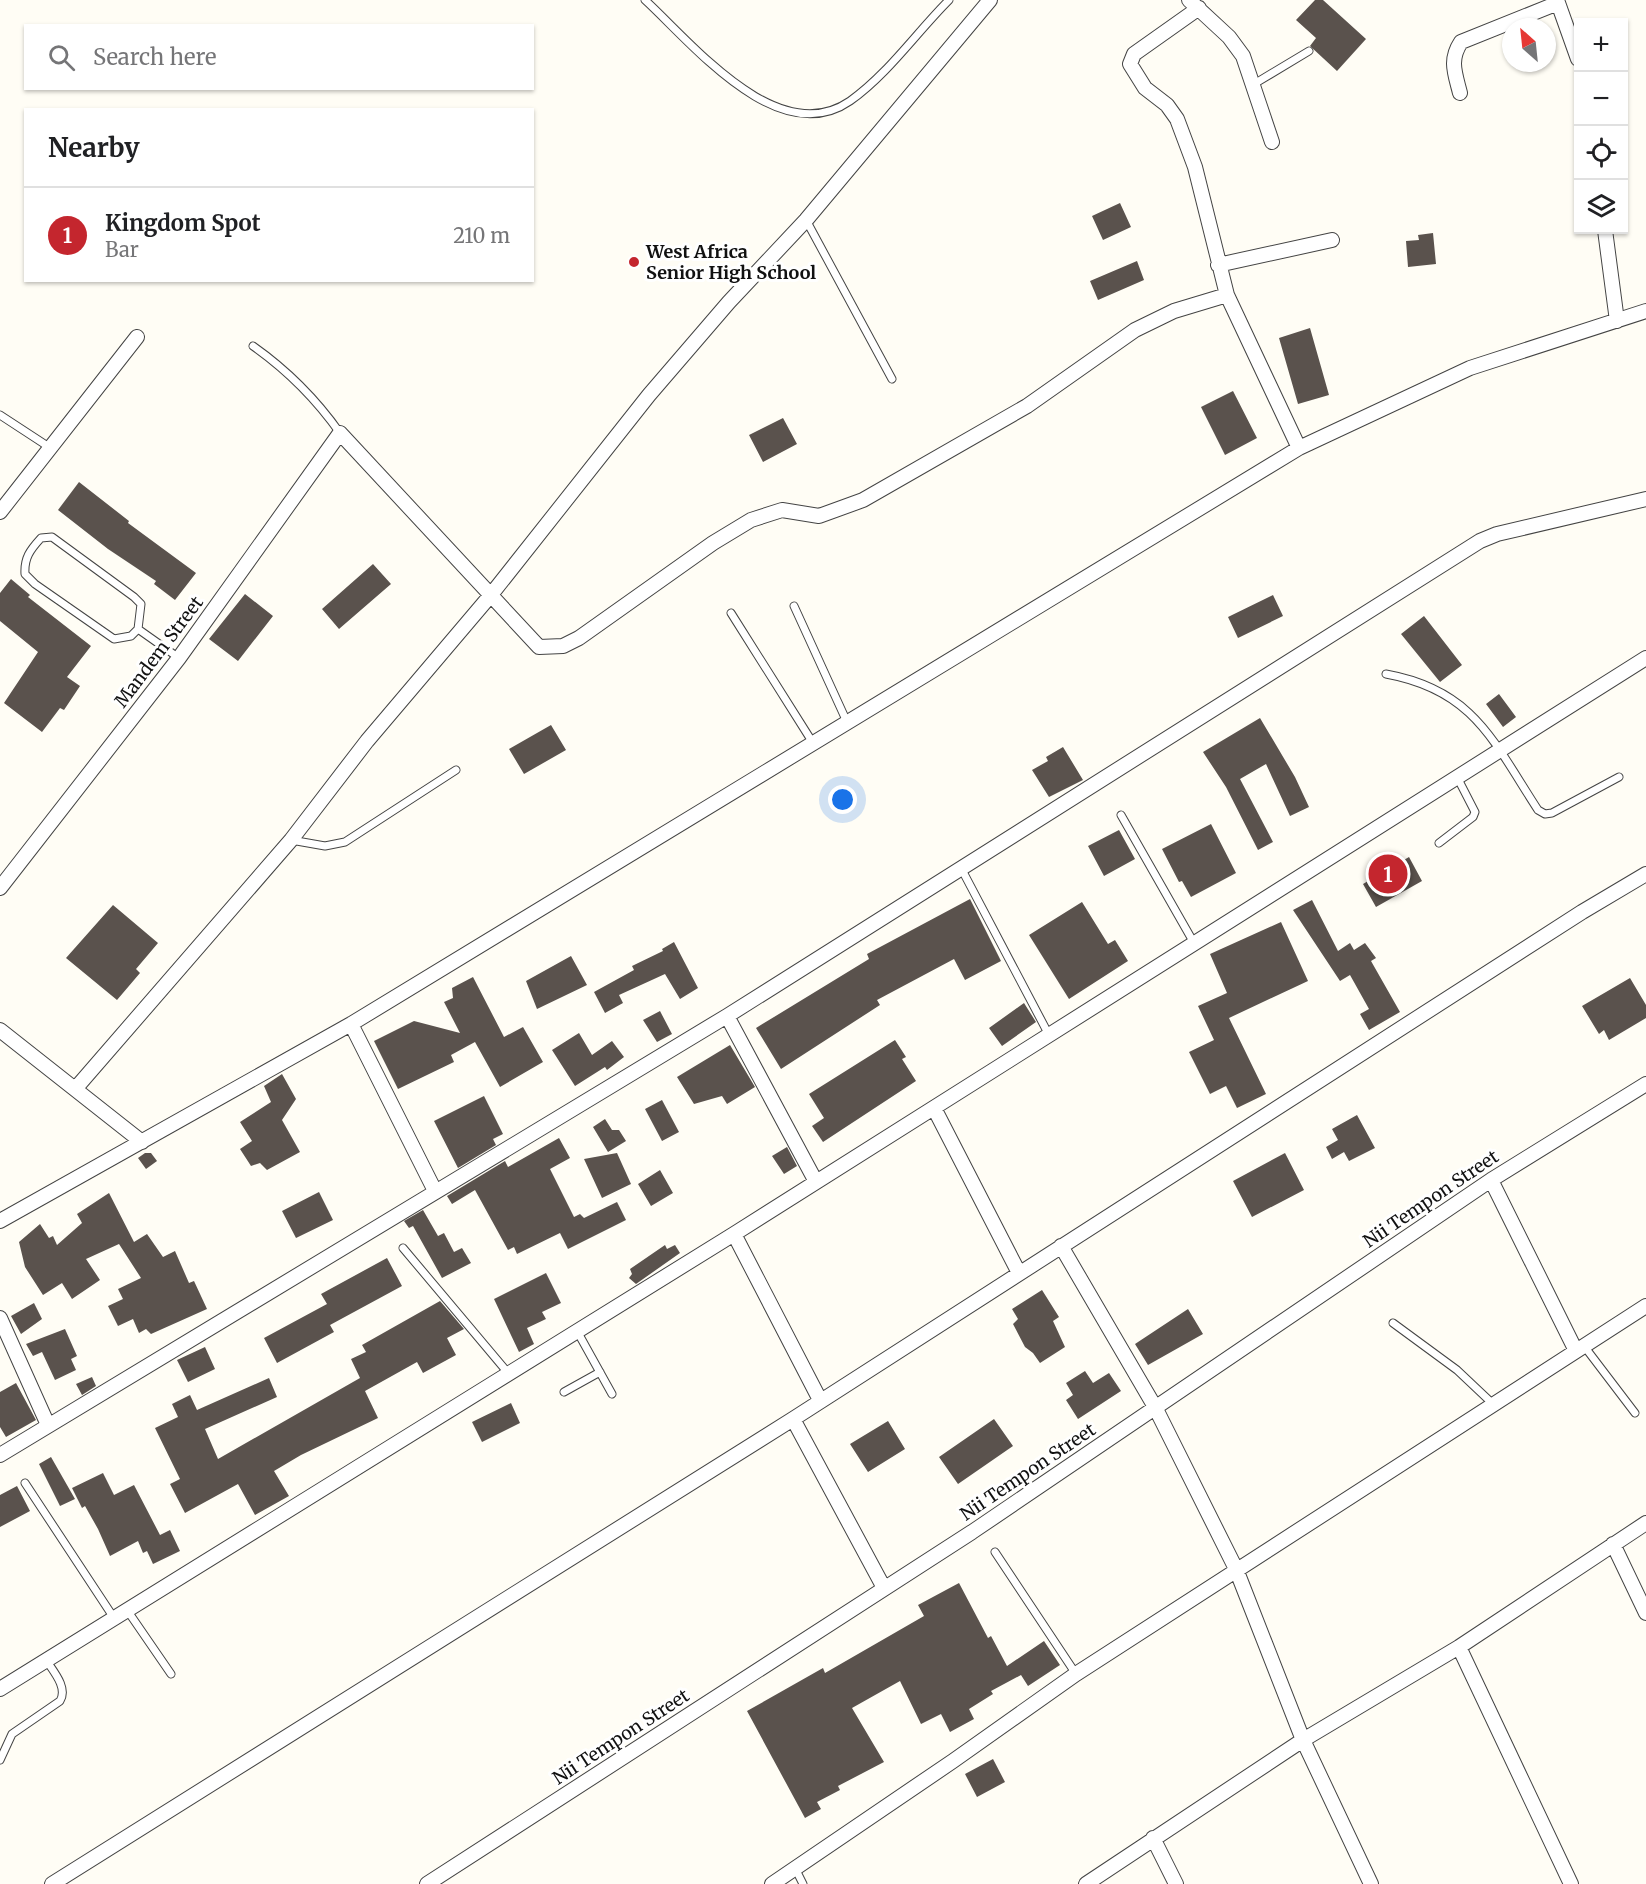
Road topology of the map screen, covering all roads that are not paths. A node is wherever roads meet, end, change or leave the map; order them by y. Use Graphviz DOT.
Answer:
graph roads {
  1 [pos="645,0"];
  2 [pos="949,0"];
  3 [pos="990,0"];
  4 [pos="1557,1"];
  5 [pos="1194,4"];
  6 [pos="1574,48"];
  7 [pos="1309,51"];
  8 [pos="1254,84"];
  9 [pos="1460,93"];
  10 [pos="1272,142"];
  11 [pos="806,220"];
  12 [pos="1606,234"];
  13 [pos="1332,240"];
  14 [pos="1218,265"];
  15 [pos="1227,294"];
  16 [pos="1646,311"];
  17 [pos="1617,321"];
  18 [pos="137,337"];
  19 [pos="253,346"];
  20 [pos="892,379"];
  21 [pos="0,415"];
  22 [pos="340,433"];
  23 [pos="49,447"];
  24 [pos="1299,448"];
  25 [pos="1646,499"];
  26 [pos="0,512"];
  27 [pos="490,596"];
  28 [pos="794,606"];
  29 [pos="731,613"];
  30 [pos="138,629"];
  31 [pos="179,658"];
  32 [pos="1646,658"];
  33 [pos="1386,674"];
  34 [pos="847,722"];
  35 [pos="813,743"];
  36 [pos="1499,750"];
  37 [pos="456,770"];
  38 [pos="1457,777"];
  39 [pos="1619,777"];
  40 [pos="1121,815"];
  41 [pos="291,840"];
  42 [pos="1439,843"];
  43 [pos="962,868"];
  44 [pos="1646,874"];
  45 [pos="0,888"];
  46 [pos="1194,943"];
  47 [pos="727,1016"];
  48 [pos="351,1024"];
  49 [pos="0,1030"];
  50 [pos="1049,1035"];
  51 [pos="1646,1084"];
  52 [pos="76,1088"];
  53 [pos="934,1108"];
  54 [pos="142,1142"];
  55 [pos="815,1180"];
  56 [pos="1491,1180"];
  57 [pos="435,1191"];
  58 [pos="0,1221"];
  59 [pos="734,1234"];
  60 [pos="1061,1246"];
  61 [pos="403,1248"];
  62 [pos="1019,1273"];
  63 [pos="1646,1306"];
  64 [pos="0,1318"];
  65 [pos="1393,1323"];
  66 [pos="577,1331"];
  67 [pos="1580,1348"];
  68 [pos="600,1372"];
  69 [pos="509,1374"];
  70 [pos="564,1392"];
  71 [pos="612,1394"];
  72 [pos="820,1400"];
  73 [pos="1493,1404"];
  74 [pos="1155,1407"];
  75 [pos="1635,1413"];
  76 [pos="793,1419"];
  77 [pos="48,1425"];
  78 [pos="0,1455"];
  79 [pos="26,1483"];
  80 [pos="1646,1523"];
  81 [pos="1613,1544"];
  82 [pos="995,1552"];
  83 [pos="1236,1569"];
  84 [pos="884,1588"];
  85 [pos="127,1610"];
  86 [pos="1646,1613"];
  87 [pos="114,1618"];
  88 [pos="1459,1647"];
  89 [pos="46,1660"];
  90 [pos="171,1674"];
  91 [pos="1076,1674"];
  92 [pos="0,1689"];
  93 [pos="1303,1740"];
  94 [pos="0,1760"];
  95 [pos="1153,1838"];
  96 [pos="795,1868"];
  97 [pos="52,1884"];
  98 [pos="427,1884"];
  99 [pos="772,1884"];
  100 [pos="803,1884"];
  101 [pos="1086,1884"];
  102 [pos="1176,1884"];
  103 [pos="1371,1884"];
  104 [pos="1571,1884"];
  1 -- 2 [label="lane"];
  3 -- 11 [label="street"];
  4 -- 6 [label="street"];
  4 -- 9 [label="street"];
  5 -- 8 [label="street"];
  5 -- 14 [label="street"];
  7 -- 8 [label="lane"];
  8 -- 10 [label="street"];
  11 -- 20 [label="lane"];
  11 -- 27 [label="street"];
  12 -- 17 [label="street"];
  13 -- 14 [label="street"];
  14 -- 15 [label="street"];
  15 -- 24 [label="street"];
  15 -- 27 [label="street"];
  16 -- 17 [label="street"];
  17 -- 24 [label="street"];
  18 -- 23 [label="street"];
  19 -- 22 [label="lane"];
  21 -- 23 [label="lane"];
  22 -- 27 [label="street"];
  22 -- 31 [label="street, Mandem Street"];
  23 -- 26 [label="street"];
  24 -- 34 [label="street"];
  25 -- 43 [label="street"];
  27 -- 41 [label="street"];
  28 -- 34 [label="lane"];
  29 -- 35 [label="lane"];
  30 -- 30 [label="lane"];
  30 -- 31 [label="lane"];
  31 -- 45 [label="street, Mandem Street"];
  32 -- 36 [label="street"];
  33 -- 36 [label="lane"];
  34 -- 35 [label="street"];
  35 -- 48 [label="street"];
  36 -- 38 [label="street"];
  36 -- 39 [label="lane"];
  37 -- 41 [label="lane"];
  38 -- 42 [label="lane"];
  38 -- 46 [label="street"];
  40 -- 46 [label="lane"];
  41 -- 52 [label="street"];
  43 -- 47 [label="street"];
  43 -- 50 [label="lane"];
  44 -- 60 [label="street"];
  46 -- 50 [label="street"];
  47 -- 55 [label="street"];
  47 -- 57 [label="street"];
  48 -- 54 [label="street"];
  48 -- 57 [label="street"];
  49 -- 52 [label="street"];
  50 -- 53 [label="street"];
  51 -- 56 [label="street, Nii Tempon Street"];
  52 -- 54 [label="street"];
  53 -- 55 [label="street"];
  53 -- 62 [label="street"];
  54 -- 58 [label="street"];
  55 -- 59 [label="street"];
  56 -- 67 [label="street"];
  56 -- 74 [label="street, Nii Tempon Street"];
  57 -- 77 [label="street"];
  59 -- 66 [label="street"];
  59 -- 72 [label="street"];
  60 -- 62 [label="street"];
  60 -- 74 [label="street"];
  61 -- 69 [label="lane"];
  62 -- 72 [label="street"];
  63 -- 67 [label="street"];
  64 -- 77 [label="street"];
  65 -- 73 [label="lane"];
  66 -- 68 [label="lane"];
  66 -- 69 [label="street"];
  67 -- 73 [label="street"];
  67 -- 75 [label="lane"];
  68 -- 70 [label="lane"];
  68 -- 71 [label="lane"];
  69 -- 85 [label="street"];
  72 -- 76 [label="street"];
  73 -- 83 [label="street"];
  74 -- 83 [label="street"];
  74 -- 84 [label="street, Nii Tempon Street"];
  76 -- 84 [label="street"];
  76 -- 97 [label="street"];
  77 -- 78 [label="street"];
  79 -- 87 [label="lane"];
  80 -- 81 [label="street"];
  81 -- 86 [label="street"];
  81 -- 88 [label="street"];
  82 -- 91 [label="lane"];
  83 -- 91 [label="street"];
  83 -- 93 [label="street"];
  84 -- 98 [label="street, Nii Tempon Street"];
  85 -- 87 [label="street"];
  85 -- 90 [label="lane"];
  87 -- 89 [label="street"];
  88 -- 93 [label="street"];
  88 -- 104 [label="street"];
  89 -- 92 [label="street"];
  89 -- 94 [label="lane"];
  91 -- 96 [label="street"];
  93 -- 95 [label="street"];
  93 -- 103 [label="street"];
  95 -- 101 [label="street"];
  95 -- 102 [label="street"];
  96 -- 99 [label="street"];
  96 -- 100 [label="lane"];
}
